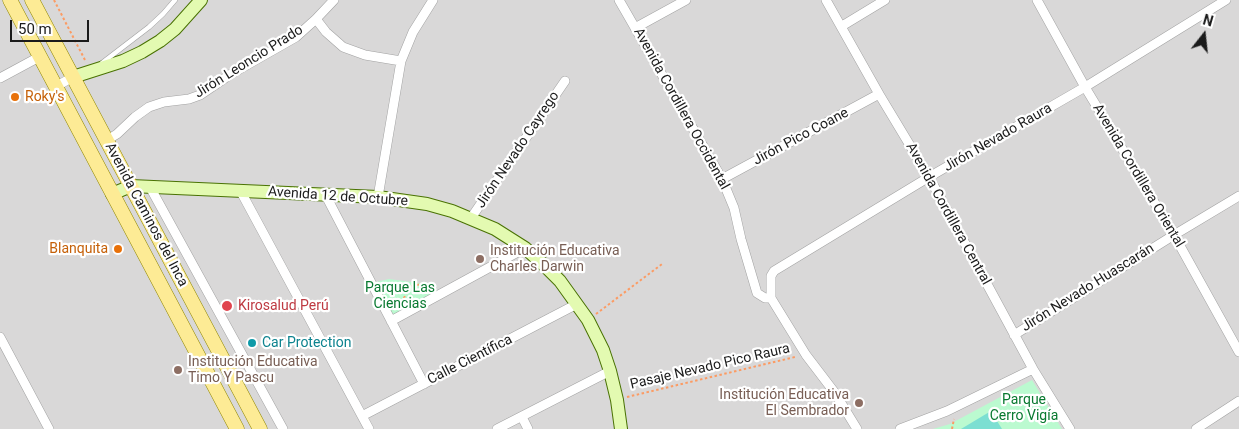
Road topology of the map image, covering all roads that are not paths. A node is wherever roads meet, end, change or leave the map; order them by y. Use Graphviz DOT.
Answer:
graph roads {
  1 [pos="10,0"];
  2 [pos="32,0"];
  3 [pos="175,0"];
  4 [pos="201,0"];
  5 [pos="334,0"];
  6 [pos="433,0"];
  7 [pos="619,0"];
  8 [pos="686,0"];
  9 [pos="826,0"];
  10 [pos="885,0"];
  11 [pos="1037,0"];
  12 [pos="1226,0"];
  13 [pos="316,19"];
  14 [pos="842,26"];
  15 [pos="635,28"];
  16 [pos="39,57"];
  17 [pos="401,61"];
  18 [pos="90,70"];
  19 [pos="73,77"];
  20 [pos="0,78"];
  21 [pos="565,81"];
  22 [pos="55,87"];
  23 [pos="1085,87"];
  24 [pos="879,94"];
  25 [pos="106,140"];
  26 [pos="929,177"];
  27 [pos="722,179"];
  28 [pos="131,186"];
  29 [pos="150,187"];
  30 [pos="240,190"];
  31 [pos="112,194"];
  32 [pos="325,194"];
  33 [pos="1239,196"];
  34 [pos="378,198"];
  35 [pos="471,218"];
  36 [pos="1174,235"];
  37 [pos="525,248"];
  38 [pos="771,298"];
  39 [pos="577,304"];
  40 [pos="391,321"];
  41 [pos="1014,335"];
  42 [pos="0,337"];
  43 [pos="1239,352"];
  44 [pos="1033,368"];
  45 [pos="610,371"];
  46 [pos="424,384"];
  47 [pos="1239,401"];
  48 [pos="362,416"];
  49 [pos="522,417"];
  50 [pos="50,429"];
  51 [pos="236,429"];
  52 [pos="260,429"];
  53 [pos="283,429"];
  54 [pos="369,429"];
  55 [pos="498,429"];
  56 [pos="528,429"];
  57 [pos="621,429"];
  58 [pos="857,429"];
  59 [pos="900,429"];
  60 [pos="1070,429"];
  61 [pos="1196,429"];
  1 -- 16 [label="main road, Avenida Caminos del Inca"];
  2 -- 19 [label="main road, Avenida Caminos del Inca"];
  3 -- 18 [label="lane"];
  4 -- 18 [label="street"];
  5 -- 13 [label="street, Jirón Leoncio Prado"];
  6 -- 17 [label="street"];
  7 -- 15 [label="street, Avenida Cordillera Occidental"];
  8 -- 15 [label="street"];
  9 -- 14 [label="street, Avenida Cordillera Central"];
  10 -- 14 [label="street"];
  11 -- 23 [label="street, Avenida Cordillera Oriental"];
  12 -- 23 [label="street, Jirón Nevado Raura"];
  13 -- 17 [label="street"];
  13 -- 25 [label="street, Jirón Leoncio Prado"];
  14 -- 24 [label="street, Avenida Cordillera Central"];
  15 -- 27 [label="street, Avenida Cordillera Occidental"];
  16 -- 20 [label="street"];
  16 -- 22 [label="main road, Avenida Caminos del Inca"];
  17 -- 34 [label="street"];
  18 -- 19 [label="street"];
  19 -- 22 [label="street"];
  19 -- 25 [label="main road, Avenida Caminos del Inca"];
  21 -- 35 [label="street, Jirón Nevado Cayrego"];
  22 -- 31 [label="main road, Avenida Caminos del Inca"];
  23 -- 26 [label="street, Jirón Nevado Raura"];
  23 -- 36 [label="street, Avenida Cordillera Oriental"];
  24 -- 26 [label="street, Avenida Cordillera Central"];
  24 -- 27 [label="street, Jirón Pico Coane"];
  25 -- 28 [label="main road, Avenida Caminos del Inca"];
  26 -- 38 [label="street, Jirón Nevado Raura"];
  26 -- 41 [label="street, Avenida Cordillera Central"];
  27 -- 38 [label="street, Avenida Cordillera Occidental"];
  28 -- 29 [label="street, Avenida 12 de Octubre"];
  28 -- 31 [label="street, Avenida 12 de Octubre"];
  28 -- 52 [label="main road, Avenida Caminos del Inca"];
  29 -- 30 [label="street, Avenida 12 de Octubre"];
  29 -- 53 [label="street"];
  30 -- 32 [label="street, Avenida 12 de Octubre"];
  30 -- 48 [label="street"];
  31 -- 51 [label="main road, Avenida Caminos del Inca"];
  32 -- 34 [label="street, Avenida 12 de Octubre"];
  32 -- 40 [label="street"];
  33 -- 36 [label="street, Jirón Nevado Huascarán"];
  34 -- 35 [label="street, Avenida 12 de Octubre"];
  35 -- 37 [label="street, Avenida 12 de Octubre"];
  36 -- 41 [label="street, Jirón Nevado Huascarán"];
  36 -- 43 [label="street, Avenida Cordillera Oriental"];
  37 -- 39 [label="street, Avenida 12 de Octubre"];
  37 -- 40 [label="street"];
  38 -- 58 [label="street, Avenida Cordillera Occidental"];
  39 -- 45 [label="street, Avenida 12 de Octubre"];
  39 -- 46 [label="street, Calle Científica"];
  40 -- 46 [label="street"];
  41 -- 44 [label="street, Avenida Cordillera Central"];
  42 -- 50 [label="street"];
  44 -- 59 [label="street"];
  44 -- 60 [label="street, Avenida Cordillera Central"];
  45 -- 49 [label="street"];
  45 -- 57 [label="street, Avenida 12 de Octubre"];
  46 -- 48 [label="street, Calle Científica"];
  47 -- 61 [label="street"];
  48 -- 54 [label="street"];
  49 -- 55 [label="street"];
  49 -- 56 [label="street"];
}
